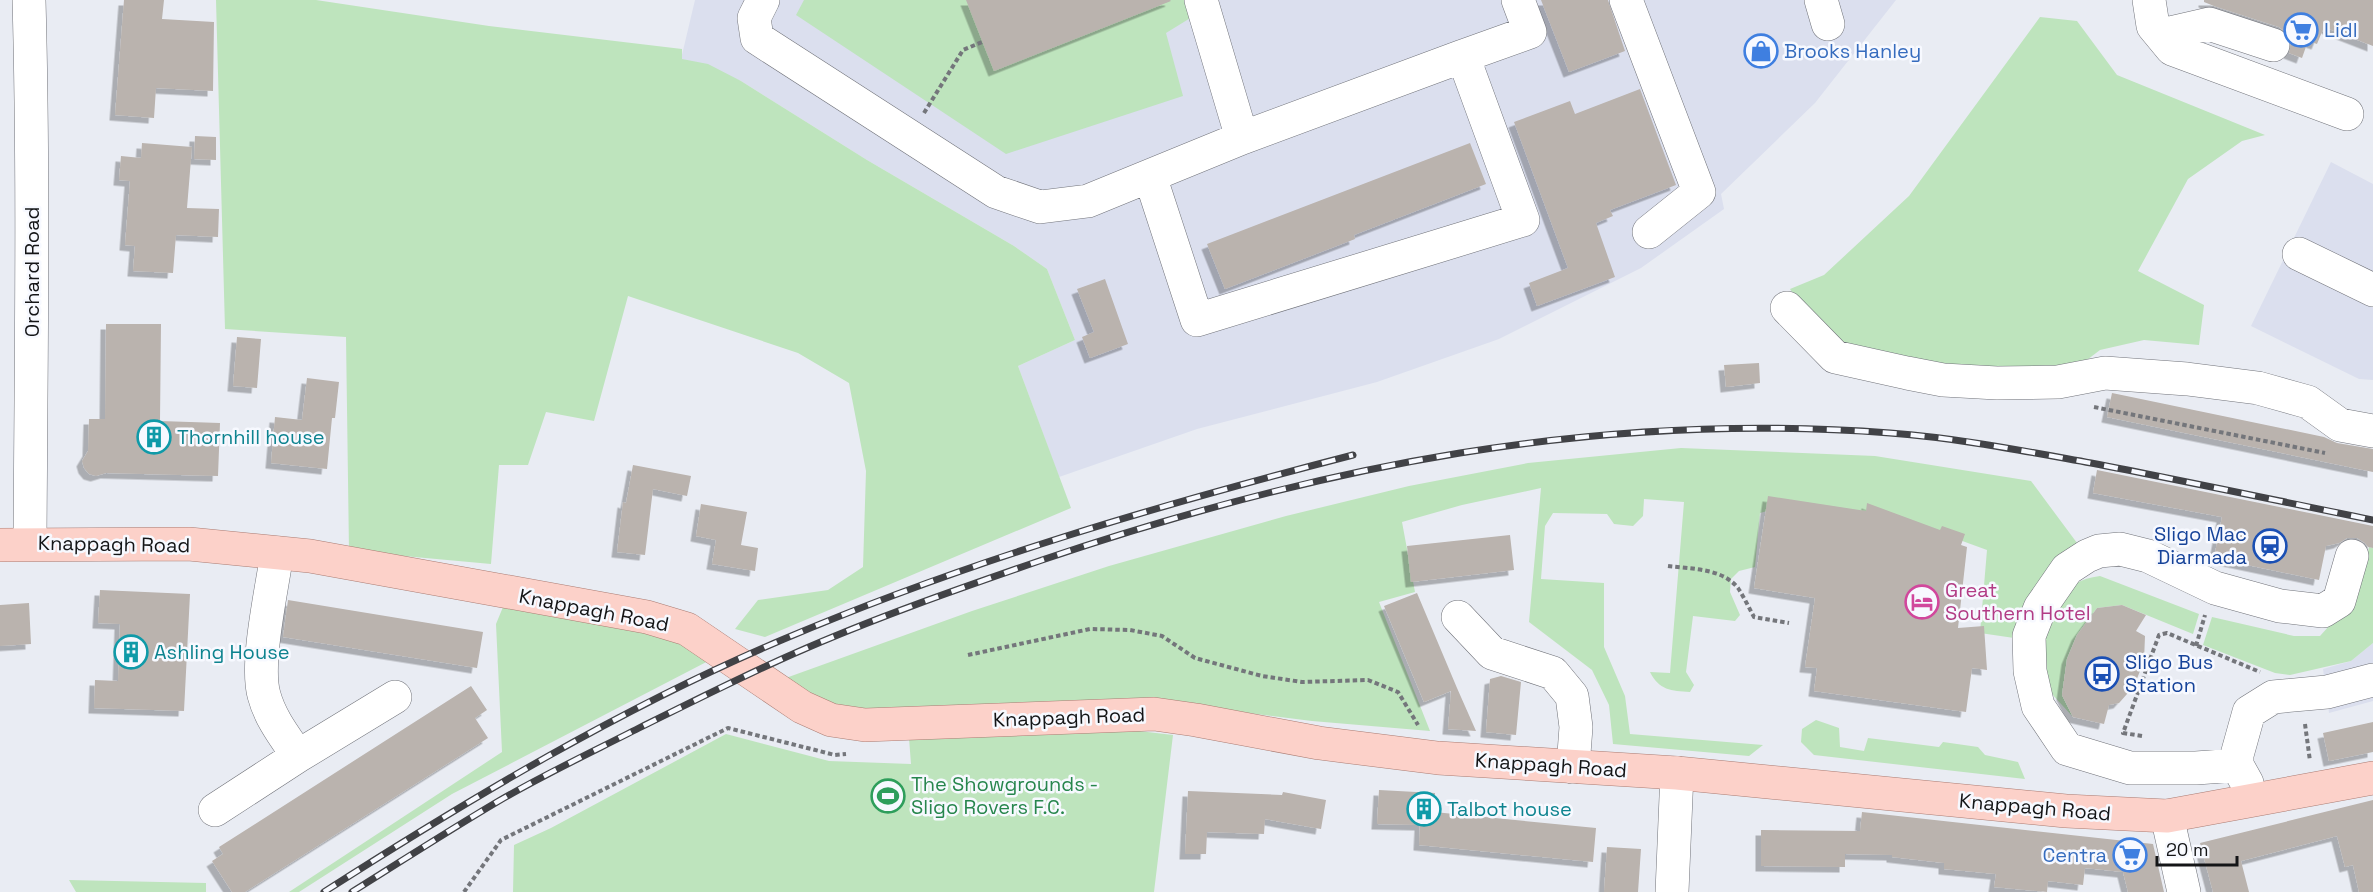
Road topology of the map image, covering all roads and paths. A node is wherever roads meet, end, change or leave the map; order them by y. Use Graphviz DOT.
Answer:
graph roads {
  1 [pos="28,0"];
  2 [pos="763,0"];
  3 [pos="1201,0"];
  4 [pos="1518,0"];
  5 [pos="1626,0"];
  6 [pos="2149,0"];
  7 [pos="2161,35"];
  8 [pos="982,42"];
  9 [pos="2273,45"];
  10 [pos="1462,56"];
  11 [pos="2346,114"];
  12 [pos="909,137"];
  13 [pos="1242,138"];
  14 [pos="1150,176"];
  15 [pos="1648,232"];
  16 [pos="2299,254"];
  17 [pos="2373,290"];
  18 [pos="1787,308"];
  19 [pos="2088,406"];
  20 [pos="2373,432"];
  21 [pos="2327,453"];
  22 [pos="15,544"];
  23 [pos="277,553"];
  24 [pos="2352,556"];
  25 [pos="1668,566"];
  26 [pos="2205,613"];
  27 [pos="1458,617"];
  28 [pos="1789,623"];
  29 [pos="2196,646"];
  30 [pos="968,655"];
  31 [pos="2262,673"];
  32 [pos="2373,680"];
  33 [pos="395,697"];
  34 [pos="2305,722"];
  35 [pos="1419,726"];
  36 [pos="729,728"];
  37 [pos="2153,739"];
  38 [pos="298,756"];
  39 [pos="2237,765"];
  40 [pos="2310,765"];
  41 [pos="1573,767"];
  42 [pos="1677,773"];
  43 [pos="2373,778"];
  44 [pos="2257,801"];
  45 [pos="215,810"];
  46 [pos="2167,816"];
  47 [pos="464,892"];
  48 [pos="1672,892"];
  49 [pos="2184,892"];
  1 -- 22 [label="street, Orchard Road"];
  2 -- 12 [label="street"];
  3 -- 13 [label="street"];
  4 -- 10 [label="street"];
  5 -- 15 [label="street"];
  6 -- 7 [label="street"];
  7 -- 9 [label="street"];
  7 -- 11 [label="street"];
  8 -- 12 [label="path"];
  10 -- 13 [label="street"];
  10 -- 14 [label="street"];
  12 -- 14 [label="street"];
  13 -- 14 [label="street"];
  16 -- 17 [label="street"];
  18 -- 20 [label="street"];
  19 -- 21 [label="path"];
  22 -- 23 [label="main road, Knappagh Road"];
  23 -- 38 [label="street"];
  23 -- 41 [label="main road, Knappagh Road"];
  24 -- 39 [label="street"];
  25 -- 28 [label="path"];
  26 -- 29 [label="path"];
  27 -- 41 [label="street"];
  29 -- 31 [label="path"];
  29 -- 37 [label="path"];
  30 -- 35 [label="path"];
  32 -- 39 [label="street"];
  33 -- 38 [label="street"];
  34 -- 40 [label="path"];
  36 -- 47 [label="path"];
  38 -- 45 [label="street"];
  39 -- 44 [label="street"];
  41 -- 42 [label="main road, Knappagh Road"];
  42 -- 46 [label="main road, Knappagh Road"];
  42 -- 48 [label="street"];
  43 -- 44 [label="main road, Knappagh Road"];
  44 -- 46 [label="main road, Knappagh Road"];
  46 -- 49 [label="street"];
}
